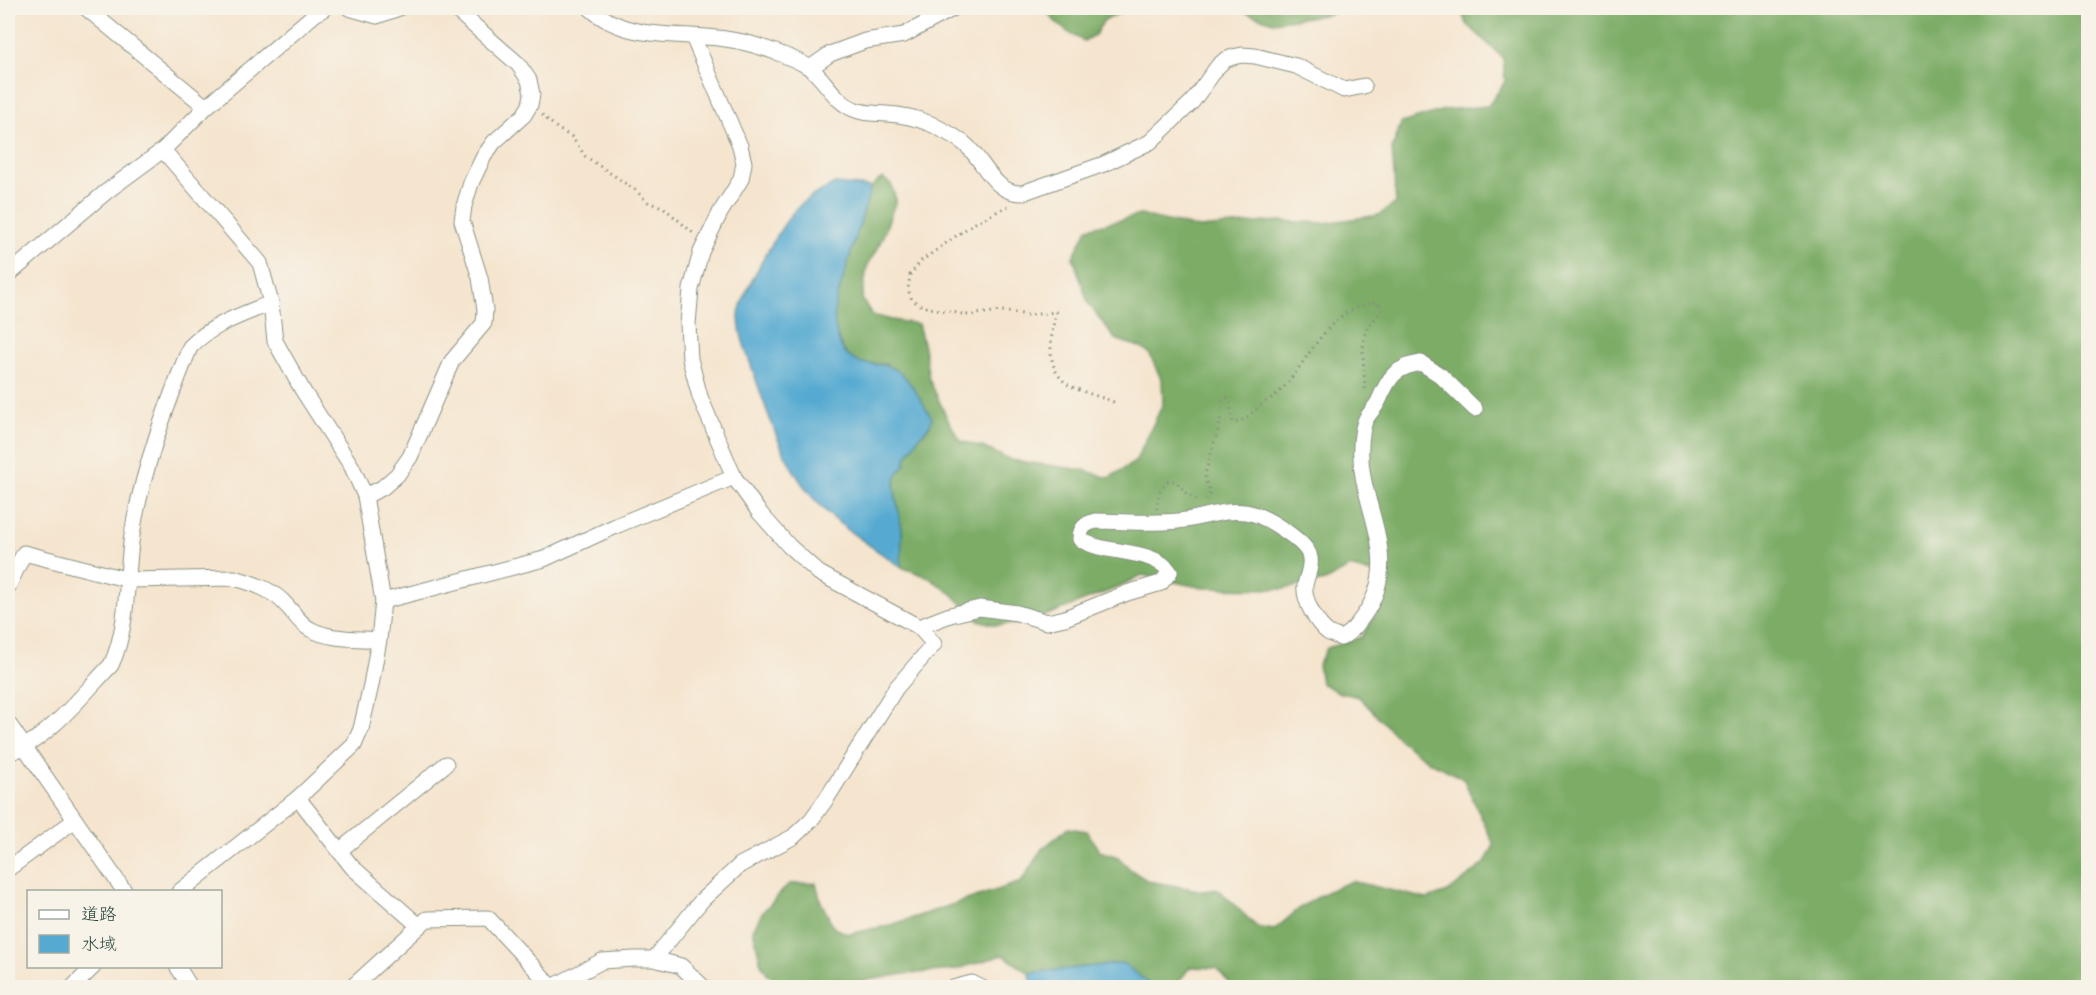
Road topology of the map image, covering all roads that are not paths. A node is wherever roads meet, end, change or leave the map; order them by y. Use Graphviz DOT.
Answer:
graph roads {
  1 [pos="86,8"];
  2 [pos="325,8"];
  3 [pos="348,8"];
  4 [pos="399,8"];
  5 [pos="454,8"];
  6 [pos="590,8"];
  7 [pos="954,8"];
  8 [pos="693,37"];
  9 [pos="810,68"];
  10 [pos="1364,86"];
  11 [pos="206,107"];
  12 [pos="163,150"];
  13 [pos="8,275"];
  14 [pos="271,303"];
  15 [pos="1475,409"];
  16 [pos="734,477"];
  17 [pos="364,496"];
  18 [pos="129,580"];
  19 [pos="8,587"];
  20 [pos="383,601"];
  21 [pos="919,627"];
  22 [pos="379,640"];
  23 [pos="8,723"];
  24 [pos="24,747"];
  25 [pos="8,753"];
  26 [pos="446,764"];
  27 [pos="298,798"];
  28 [pos="75,820"];
  29 [pos="339,851"];
  30 [pos="8,869"];
  31 [pos="124,890"];
  32 [pos="180,890"];
  33 [pos="418,925"];
  34 [pos="654,959"];
  35 [pos="92,968"];
  36 [pos="178,968"];
  37 [pos="72,987"];
  38 [pos="191,987"];
  39 [pos="351,987"];
  40 [pos="552,987"];
  41 [pos="704,987"];
  42 [pos="953,987"];
  43 [pos="982,987"];
  1 -- 11 [label="street"];
  2 -- 11 [label="street"];
  3 -- 4 [label="street"];
  5 -- 17 [label="street"];
  6 -- 8 [label="street"];
  7 -- 9 [label="street"];
  8 -- 9 [label="street"];
  8 -- 16 [label="street"];
  9 -- 10 [label="street"];
  11 -- 12 [label="street"];
  12 -- 13 [label="street"];
  12 -- 14 [label="street"];
  14 -- 17 [label="street"];
  14 -- 18 [label="street"];
  15 -- 21 [label="street"];
  16 -- 20 [label="street"];
  16 -- 21 [label="street"];
  17 -- 20 [label="street"];
  18 -- 19 [label="street"];
  18 -- 22 [label="street"];
  18 -- 24 [label="street"];
  20 -- 22 [label="street"];
  21 -- 34 [label="street"];
  22 -- 27 [label="street"];
  23 -- 24 [label="street"];
  24 -- 25 [label="street"];
  24 -- 28 [label="street"];
  26 -- 29 [label="street"];
  27 -- 29 [label="street"];
  27 -- 32 [label="street"];
  28 -- 30 [label="street"];
  28 -- 31 [label="street"];
  29 -- 33 [label="street"];
  33 -- 39 [label="street"];
  33 -- 40 [label="street"];
  34 -- 40 [label="street"];
  34 -- 41 [label="street"];
  35 -- 37 [label="street"];
  36 -- 38 [label="street"];
  42 -- 43 [label="street"];
}
